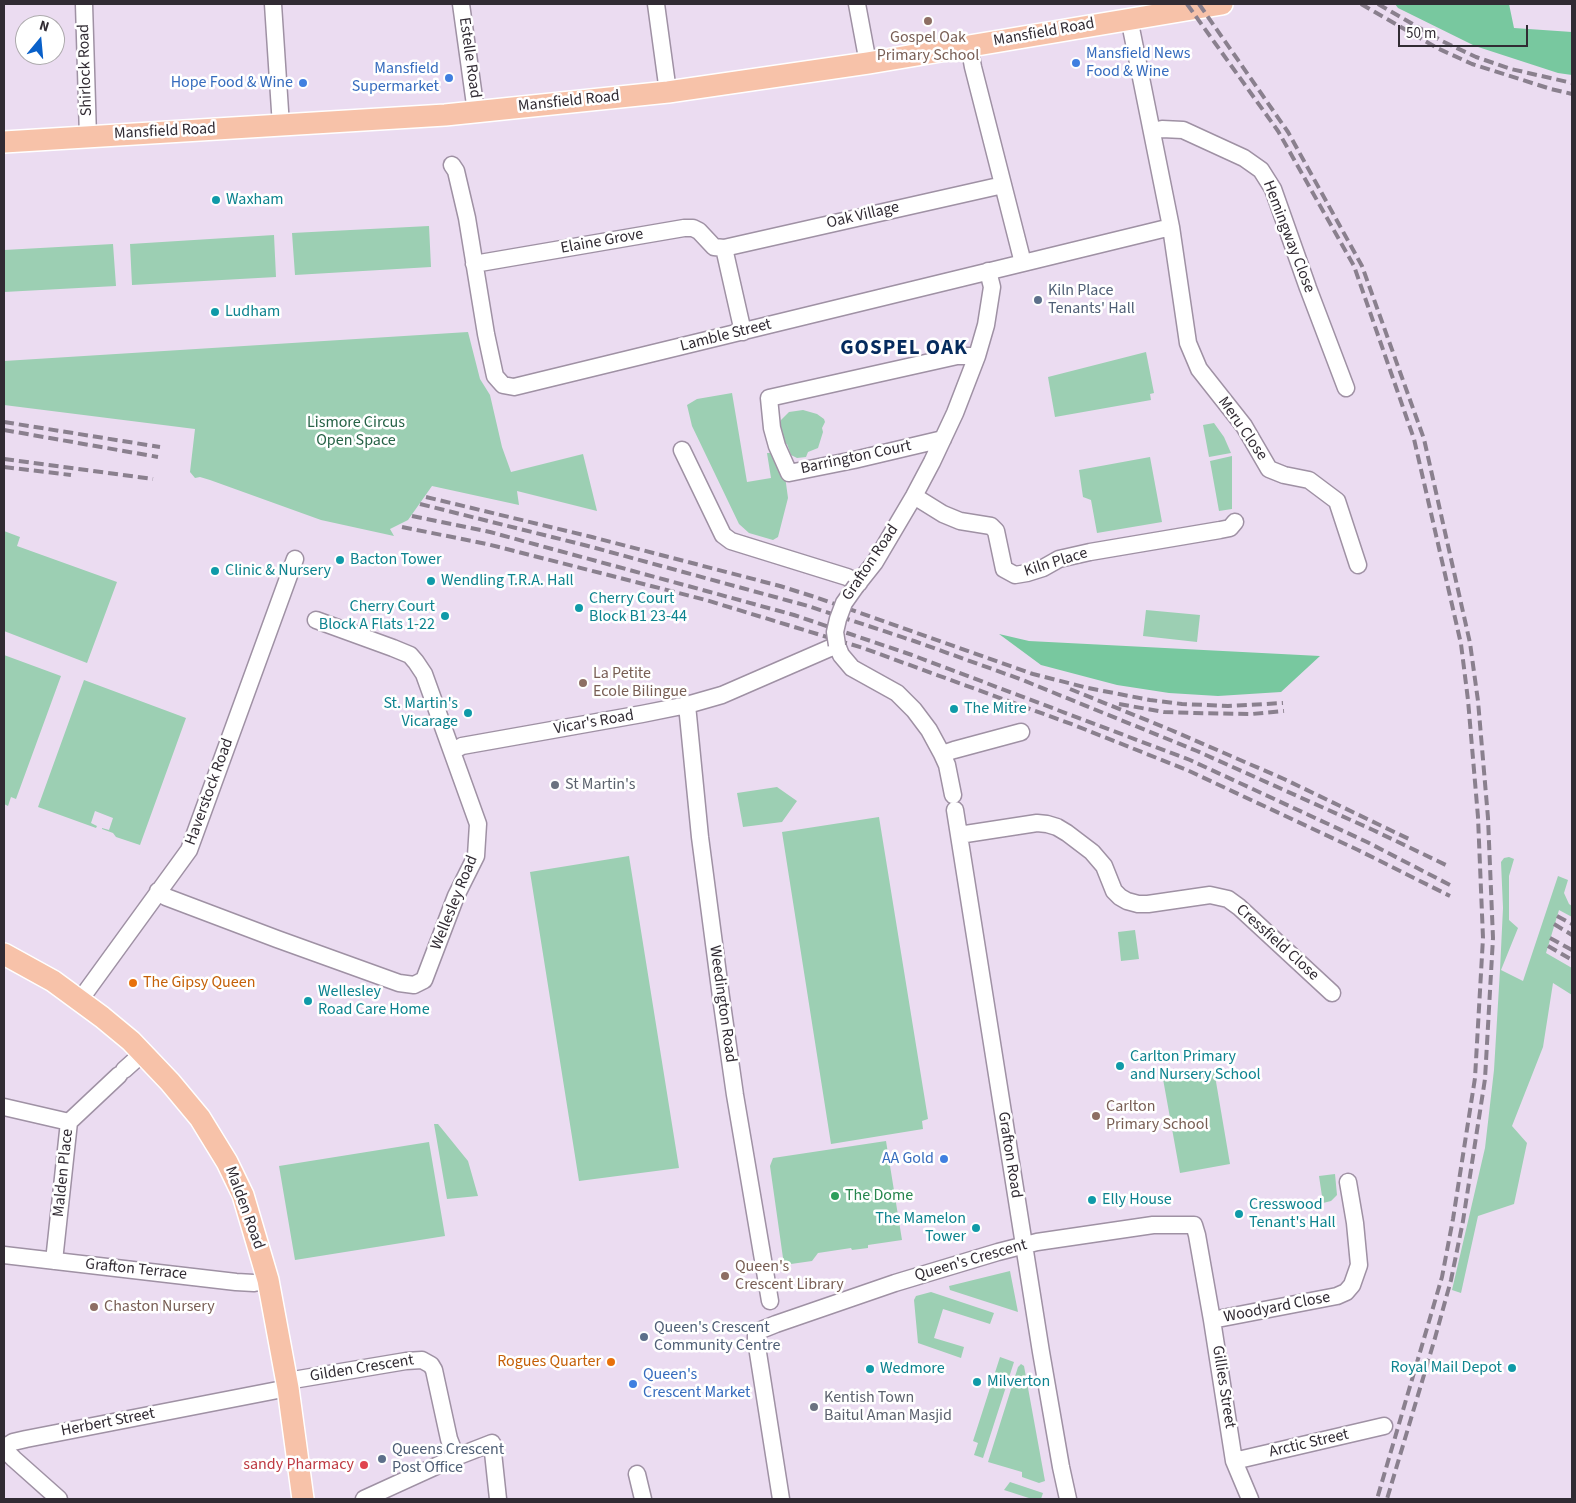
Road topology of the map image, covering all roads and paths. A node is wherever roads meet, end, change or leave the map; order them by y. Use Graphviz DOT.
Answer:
graph roads {
  1 [pos="84,4"];
  2 [pos="273,4"];
  3 [pos="461,4"];
  4 [pos="656,4"];
  5 [pos="857,4"];
  6 [pos="1222,4"];
  7 [pos="1129,18"];
  8 [pos="969,45"];
  9 [pos="868,63"];
  10 [pos="668,92"];
  11 [pos="476,112"];
  12 [pos="281,126"];
  13 [pos="1152,131"];
  14 [pos="88,137"];
  15 [pos="4,142"];
  16 [pos="452,165"];
  17 [pos="1003,185"];
  18 [pos="1171,227"];
  19 [pos="724,248"];
  20 [pos="1022,262"];
  21 [pos="474,264"];
  22 [pos="988,271"];
  23 [pos="743,332"];
  24 [pos="977,356"];
  25 [pos="1346,388"];
  26 [pos="943,439"];
  27 [pos="682,450"];
  28 [pos="914,496"];
  29 [pos="1235,522"];
  30 [pos="295,559"];
  31 [pos="1358,565"];
  32 [pos="857,585"];
  33 [pos="316,620"];
  34 [pos="840,653"];
  35 [pos="687,704"];
  36 [pos="1021,732"];
  37 [pos="453,751"];
  38 [pos="942,754"];
  39 [pos="959,835"];
  40 [pos="158,891"];
  41 [pos="4,954"];
  42 [pos="1332,993"];
  43 [pos="80,1000"];
  44 [pos="143,1054"];
  45 [pos="4,1107"];
  46 [pos="69,1122"];
  47 [pos="1348,1182"];
  48 [pos="1194,1226"];
  49 [pos="1024,1245"];
  50 [pos="4,1255"];
  51 [pos="54,1261"];
  52 [pos="268,1280"];
  53 [pos="1212,1320"];
  54 [pos="776,1324"];
  55 [pos="288,1384"];
  56 [pos="1384,1426"];
  57 [pos="456,1458"];
  58 [pos="1234,1461"];
  59 [pos="637,1474"];
  60 [pos="59,1499"];
  61 [pos="303,1499"];
  62 [pos="364,1499"];
  63 [pos="498,1499"];
  64 [pos="643,1499"];
  65 [pos="781,1499"];
  66 [pos="1068,1499"];
  67 [pos="1250,1499"];
  1 -- 14 [label="street, Shirlock Road"];
  2 -- 12 [label="street"];
  3 -- 11 [label="street, Estelle Road"];
  4 -- 10 [label="street"];
  5 -- 9 [label="street"];
  6 -- 7 [label="main road, Mansfield Road"];
  7 -- 8 [label="main road, Mansfield Road"];
  7 -- 13 [label="street"];
  8 -- 9 [label="main road, Mansfield Road"];
  8 -- 17 [label="street"];
  9 -- 10 [label="main road, Mansfield Road"];
  10 -- 11 [label="main road, Mansfield Road"];
  11 -- 12 [label="main road, Mansfield Road"];
  12 -- 14 [label="main road, Mansfield Road"];
  13 -- 18 [label="street"];
  13 -- 25 [label="street, Hemingway Close"];
  14 -- 15 [label="main road, Mansfield Road"];
  16 -- 21 [label="street, Lamble Street"];
  17 -- 19 [label="street, Oak Village"];
  17 -- 20 [label="street"];
  18 -- 20 [label="street, Lamble Street"];
  18 -- 31 [label="street, Meru Close"];
  19 -- 21 [label="street, Elaine Grove"];
  19 -- 23 [label="street"];
  20 -- 22 [label="street, Lamble Street"];
  21 -- 23 [label="street, Lamble Street"];
  22 -- 23 [label="street, Lamble Street"];
  22 -- 24 [label="street, Grafton Road"];
  24 -- 26 [label="street, Grafton Road"];
  24 -- 26 [label="street, Barrington Court"];
  26 -- 28 [label="street, Grafton Road"];
  27 -- 32 [label="street"];
  28 -- 29 [label="street, Kiln Place"];
  28 -- 32 [label="street, Grafton Road"];
  30 -- 40 [label="street, Haverstock Road"];
  32 -- 34 [label="street, Grafton Road, bridge"];
  33 -- 37 [label="street, Wellesley Road"];
  34 -- 35 [label="street, Vicar's Road"];
  34 -- 38 [label="street, Grafton Road"];
  35 -- 37 [label="street, Vicar's Road"];
  35 -- 54 [label="street, Weedington Road"];
  36 -- 38 [label="street"];
  37 -- 40 [label="street, Wellesley Road"];
  38 -- 39 [label="street, Grafton Road"];
  39 -- 42 [label="street, Cressfield Close"];
  39 -- 49 [label="street, Grafton Road"];
  40 -- 43 [label="street, Haverstock Road"];
  41 -- 43 [label="main road, Malden Road"];
  43 -- 44 [label="main road, Malden Road"];
  44 -- 46 [label="street, Malden Place"];
  44 -- 52 [label="main road, Malden Road"];
  45 -- 46 [label="street"];
  46 -- 51 [label="street, Malden Place"];
  47 -- 53 [label="street, Woodyard Close"];
  48 -- 49 [label="street, Queen's Crescent"];
  48 -- 53 [label="street, Gillies Street"];
  49 -- 54 [label="street, Queen's Crescent"];
  49 -- 66 [label="street, Grafton Road"];
  50 -- 51 [label="street, Grafton Terrace"];
  51 -- 52 [label="street, Grafton Terrace"];
  52 -- 55 [label="main road, Malden Road"];
  53 -- 58 [label="street, Gillies Street"];
  54 -- 65 [label="street, Queen's Crescent"];
  55 -- 57 [label="street, Gilden Crescent"];
  55 -- 60 [label="street, Herbert Street"];
  55 -- 61 [label="main road, Malden Road"];
  56 -- 58 [label="street, Arctic Street"];
  57 -- 62 [label="street"];
  57 -- 63 [label="street"];
  58 -- 67 [label="street, Gillies Street"];
  59 -- 64 [label="street"];
}
